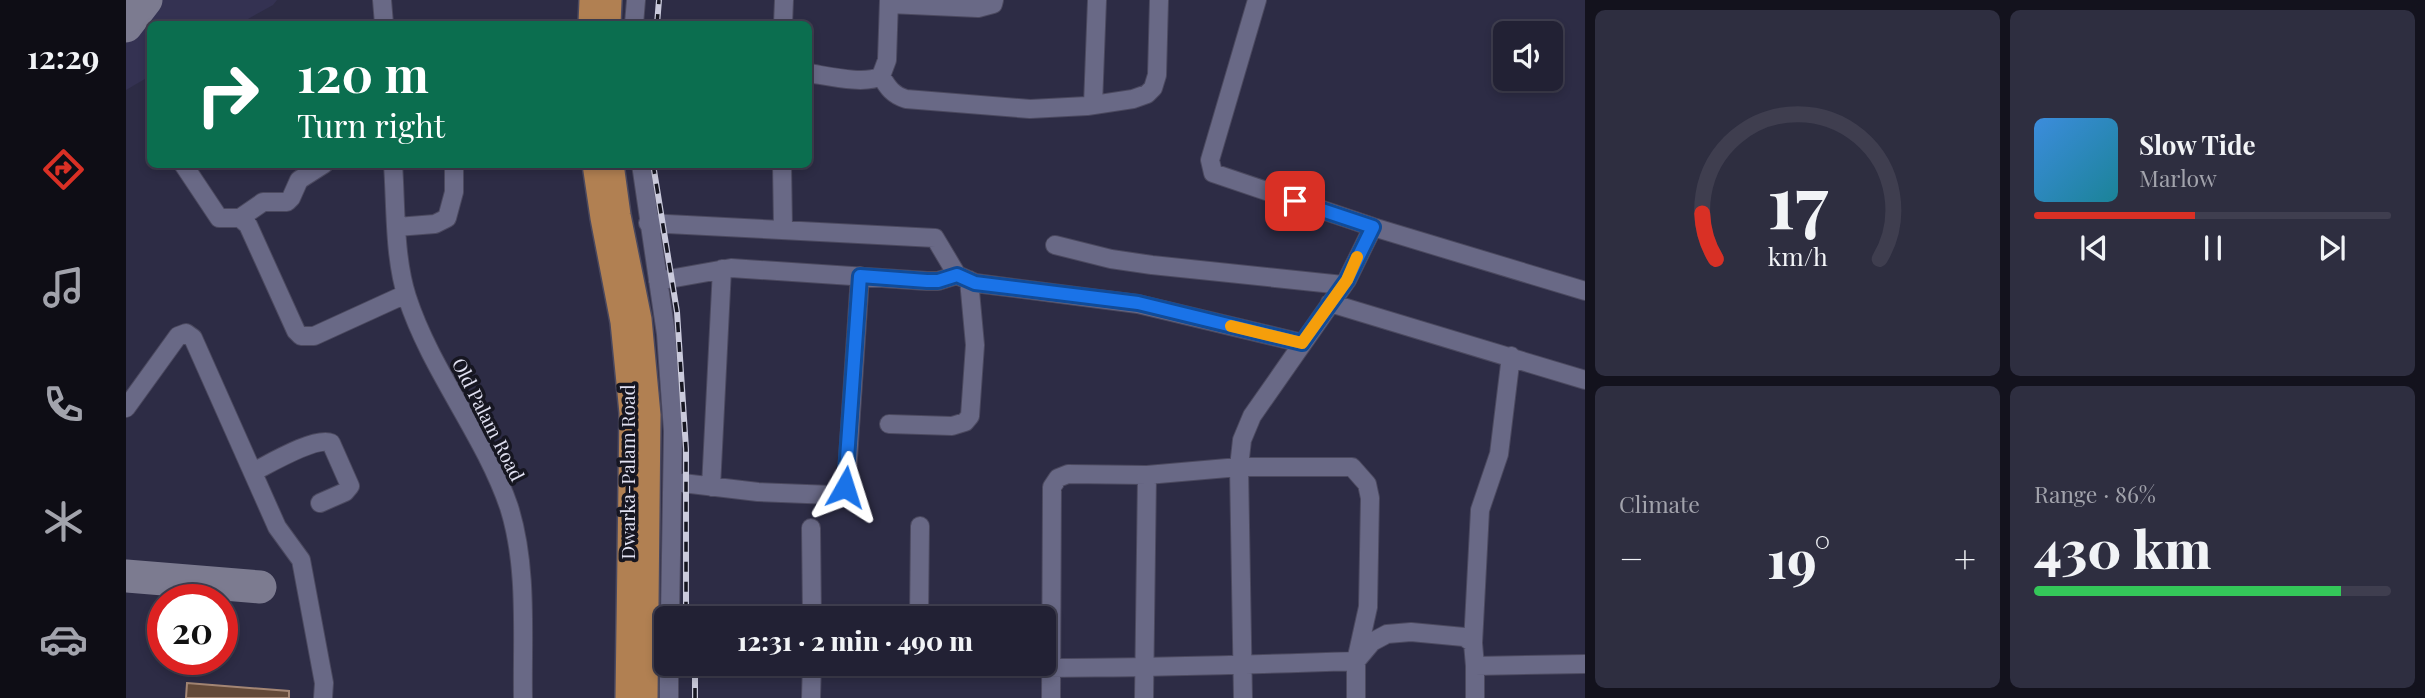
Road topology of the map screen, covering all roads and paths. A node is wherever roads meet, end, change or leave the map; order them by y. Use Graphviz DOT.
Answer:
graph roads {
  1 [pos="382,0"];
  2 [pos="590,0"];
  3 [pos="611,0"];
  4 [pos="636,0"];
  5 [pos="784,0"];
  6 [pos="995,0"];
  7 [pos="1097,0"];
  8 [pos="1159,0"];
  9 [pos="1257,0"];
  10 [pos="889,2"];
  11 [pos="384,21"];
  12 [pos="589,21"];
  13 [pos="610,21"];
  14 [pos="634,21"];
  15 [pos="783,21"];
  16 [pos="812,74"];
  17 [pos="881,76"];
  18 [pos="1093,105"];
  19 [pos="186,168"];
  20 [pos="318,168"];
  21 [pos="393,168"];
  22 [pos="454,168"];
  23 [pos="594,168"];
  24 [pos="614,168"];
  25 [pos="641,168"];
  26 [pos="782,168"];
  27 [pos="240,218"];
  28 [pos="648,223"];
  29 [pos="397,227"];
  30 [pos="1373,227"];
  31 [pos="783,228"];
  32 [pos="1055,245"];
  33 [pos="722,269"];
  34 [pos="860,276"];
  35 [pos="963,278"];
  36 [pos="658,281"];
  37 [pos="1343,285"];
  38 [pos="1585,291"];
  39 [pos="406,294"];
  40 [pos="1330,303"];
  41 [pos="1302,343"];
  42 [pos="1511,356"];
  43 [pos="1585,380"];
  44 [pos="126,408"];
  45 [pos="889,424"];
  46 [pos="1239,467"];
  47 [pos="253,472"];
  48 [pos="1147,475"];
  49 [pos="674,482"];
  50 [pos="711,486"];
  51 [pos="320,503"];
  52 [pos="920,526"];
  53 [pos="811,528"];
  54 [pos="670,606"];
  55 [pos="812,606"];
  56 [pos="919,606"];
  57 [pos="1051,606"];
  58 [pos="1473,643"];
  59 [pos="1356,661"];
  60 [pos="1243,664"];
  61 [pos="1585,664"];
  62 [pos="1056,666"];
  63 [pos="1475,666"];
  64 [pos="1143,667"];
  65 [pos="668,676"];
  66 [pos="812,676"];
  67 [pos="1051,676"];
  68 [pos="323,698"];
  69 [pos="523,698"];
  70 [pos="626,698"];
  71 [pos="647,698"];
  72 [pos="669,698"];
  73 [pos="811,698"];
  74 [pos="1051,698"];
  75 [pos="1144,698"];
  76 [pos="1243,698"];
  77 [pos="1356,698"];
  78 [pos="1475,698"];
  1 -- 11 [label="street"];
  2 -- 12 [label="main road"];
  3 -- 13 [label="main road"];
  4 -- 14 [label="street"];
  5 -- 15 [label="street"];
  6 -- 10 [label="street"];
  7 -- 18 [label="street"];
  8 -- 18 [label="street"];
  9 -- 30 [label="street"];
  10 -- 17 [label="street"];
  16 -- 17 [label="street"];
  17 -- 18 [label="street"];
  19 -- 27 [label="street"];
  20 -- 27 [label="street"];
  21 -- 29 [label="street, Old Palam Road"];
  22 -- 29 [label="street"];
  23 -- 70 [label="main road, Dwarka-Palam Road"];
  24 -- 71 [label="main road, Dwarka-Palam Road"];
  25 -- 28 [label="street"];
  26 -- 31 [label="street"];
  27 -- 39 [label="street"];
  28 -- 31 [label="street"];
  28 -- 36 [label="street"];
  29 -- 39 [label="street, Old Palam Road"];
  30 -- 37 [label="street"];
  30 -- 38 [label="street"];
  31 -- 35 [label="street"];
  32 -- 37 [label="street"];
  33 -- 34 [label="street"];
  33 -- 36 [label="street"];
  33 -- 50 [label="street"];
  34 -- 35 [label="street"];
  34 -- 50 [label="street"];
  35 -- 41 [label="street"];
  35 -- 45 [label="street"];
  36 -- 49 [label="street"];
  37 -- 40 [label="street"];
  39 -- 69 [label="street, Old Palam Road"];
  40 -- 41 [label="street"];
  40 -- 42 [label="street"];
  41 -- 46 [label="street"];
  42 -- 43 [label="street"];
  42 -- 58 [label="street"];
  44 -- 47 [label="street"];
  46 -- 48 [label="street"];
  46 -- 59 [label="street"];
  46 -- 60 [label="street"];
  47 -- 51 [label="street"];
  47 -- 68 [label="street"];
  48 -- 57 [label="street"];
  48 -- 64 [label="street"];
  49 -- 50 [label="street"];
  49 -- 54 [label="street"];
  52 -- 56 [label="street"];
  53 -- 55 [label="street"];
  58 -- 59 [label="street"];
  58 -- 63 [label="street"];
  59 -- 60 [label="street"];
  59 -- 77 [label="street"];
  60 -- 64 [label="street"];
  60 -- 76 [label="street"];
  61 -- 63 [label="street"];
  62 -- 64 [label="street"];
  63 -- 78 [label="street"];
  64 -- 75 [label="street"];
  65 -- 72 [label="street"];
  66 -- 73 [label="street"];
  67 -- 74 [label="street"];
}
